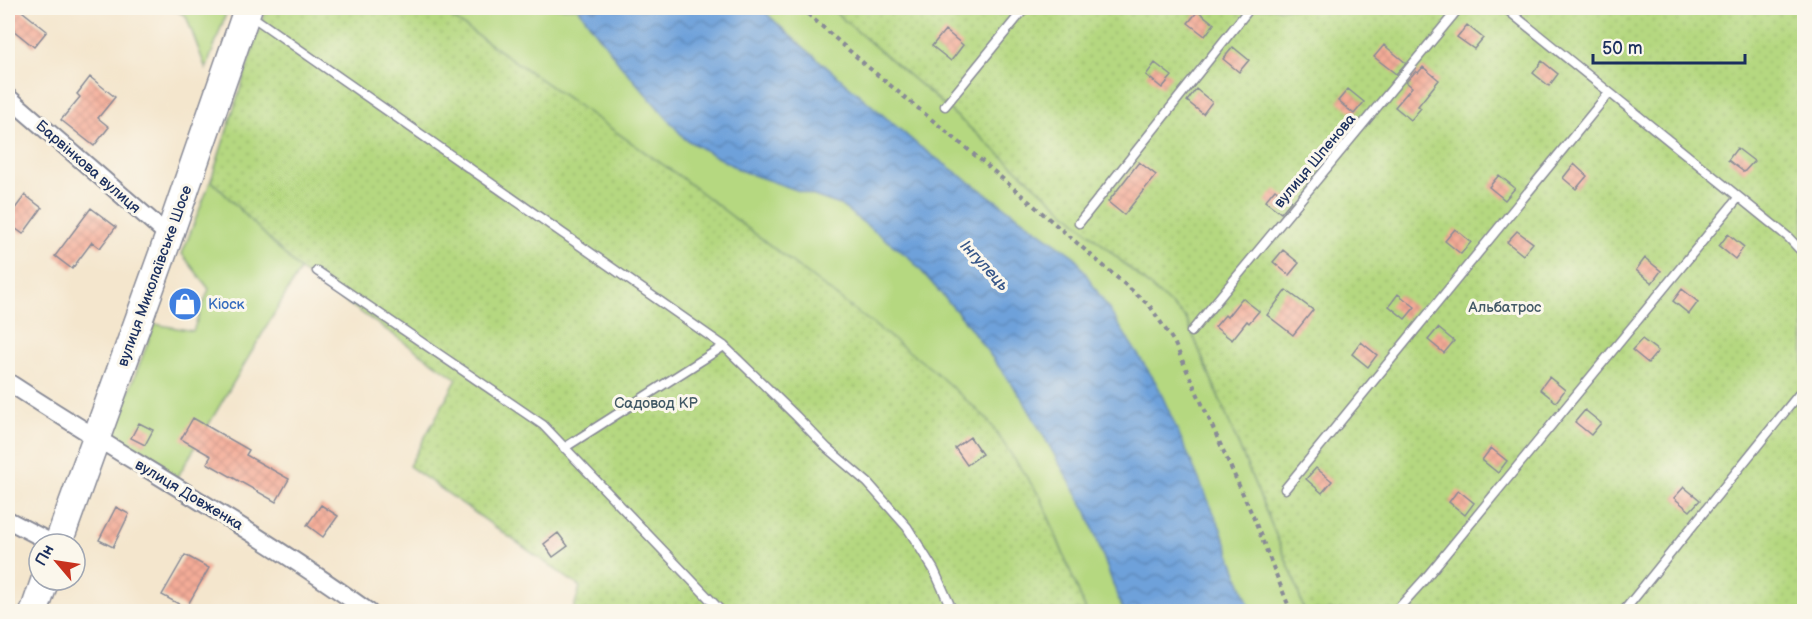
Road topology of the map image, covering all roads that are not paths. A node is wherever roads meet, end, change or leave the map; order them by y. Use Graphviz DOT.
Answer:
graph roads {
  1 [pos="1025,8"];
  2 [pos="1250,8"];
  3 [pos="1459,8"];
  4 [pos="1504,8"];
  5 [pos="248,10"];
  6 [pos="1609,93"];
  7 [pos="8,98"];
  8 [pos="945,106"];
  9 [pos="1738,198"];
  10 [pos="1079,223"];
  11 [pos="170,236"];
  12 [pos="1804,254"];
  13 [pos="317,272"];
  14 [pos="1191,332"];
  15 [pos="724,346"];
  16 [pos="8,382"];
  17 [pos="1804,388"];
  18 [pos="96,439"];
  19 [pos="564,448"];
  20 [pos="1285,489"];
  21 [pos="8,520"];
  22 [pos="32,532"];
  23 [pos="61,532"];
  24 [pos="41,592"];
  25 [pos="34,612"];
  26 [pos="369,612"];
  27 [pos="722,612"];
  28 [pos="953,612"];
  29 [pos="1395,612"];
  30 [pos="1623,612"];
  1 -- 8 [label="lane"];
  2 -- 10 [label="lane"];
  3 -- 14 [label="lane, вулиця Шпенова"];
  4 -- 6 [label="lane"];
  5 -- 11 [label="main road, вулиця Миколаївське Шосе"];
  5 -- 15 [label="lane"];
  6 -- 9 [label="lane"];
  6 -- 20 [label="lane"];
  7 -- 11 [label="street, Барвінкова вулиця"];
  9 -- 12 [label="lane"];
  9 -- 29 [label="lane"];
  11 -- 18 [label="main road, вулиця Миколаївське Шосе"];
  13 -- 19 [label="lane"];
  15 -- 19 [label="lane"];
  15 -- 28 [label="lane"];
  16 -- 18 [label="street, вулиця Довженка"];
  17 -- 30 [label="lane"];
  18 -- 23 [label="main road, вулиця Миколаївське Шосе"];
  18 -- 26 [label="street, вулиця Довженка"];
  19 -- 27 [label="lane"];
  21 -- 22 [label="street"];
  24 -- 25 [label="main road"];
}
